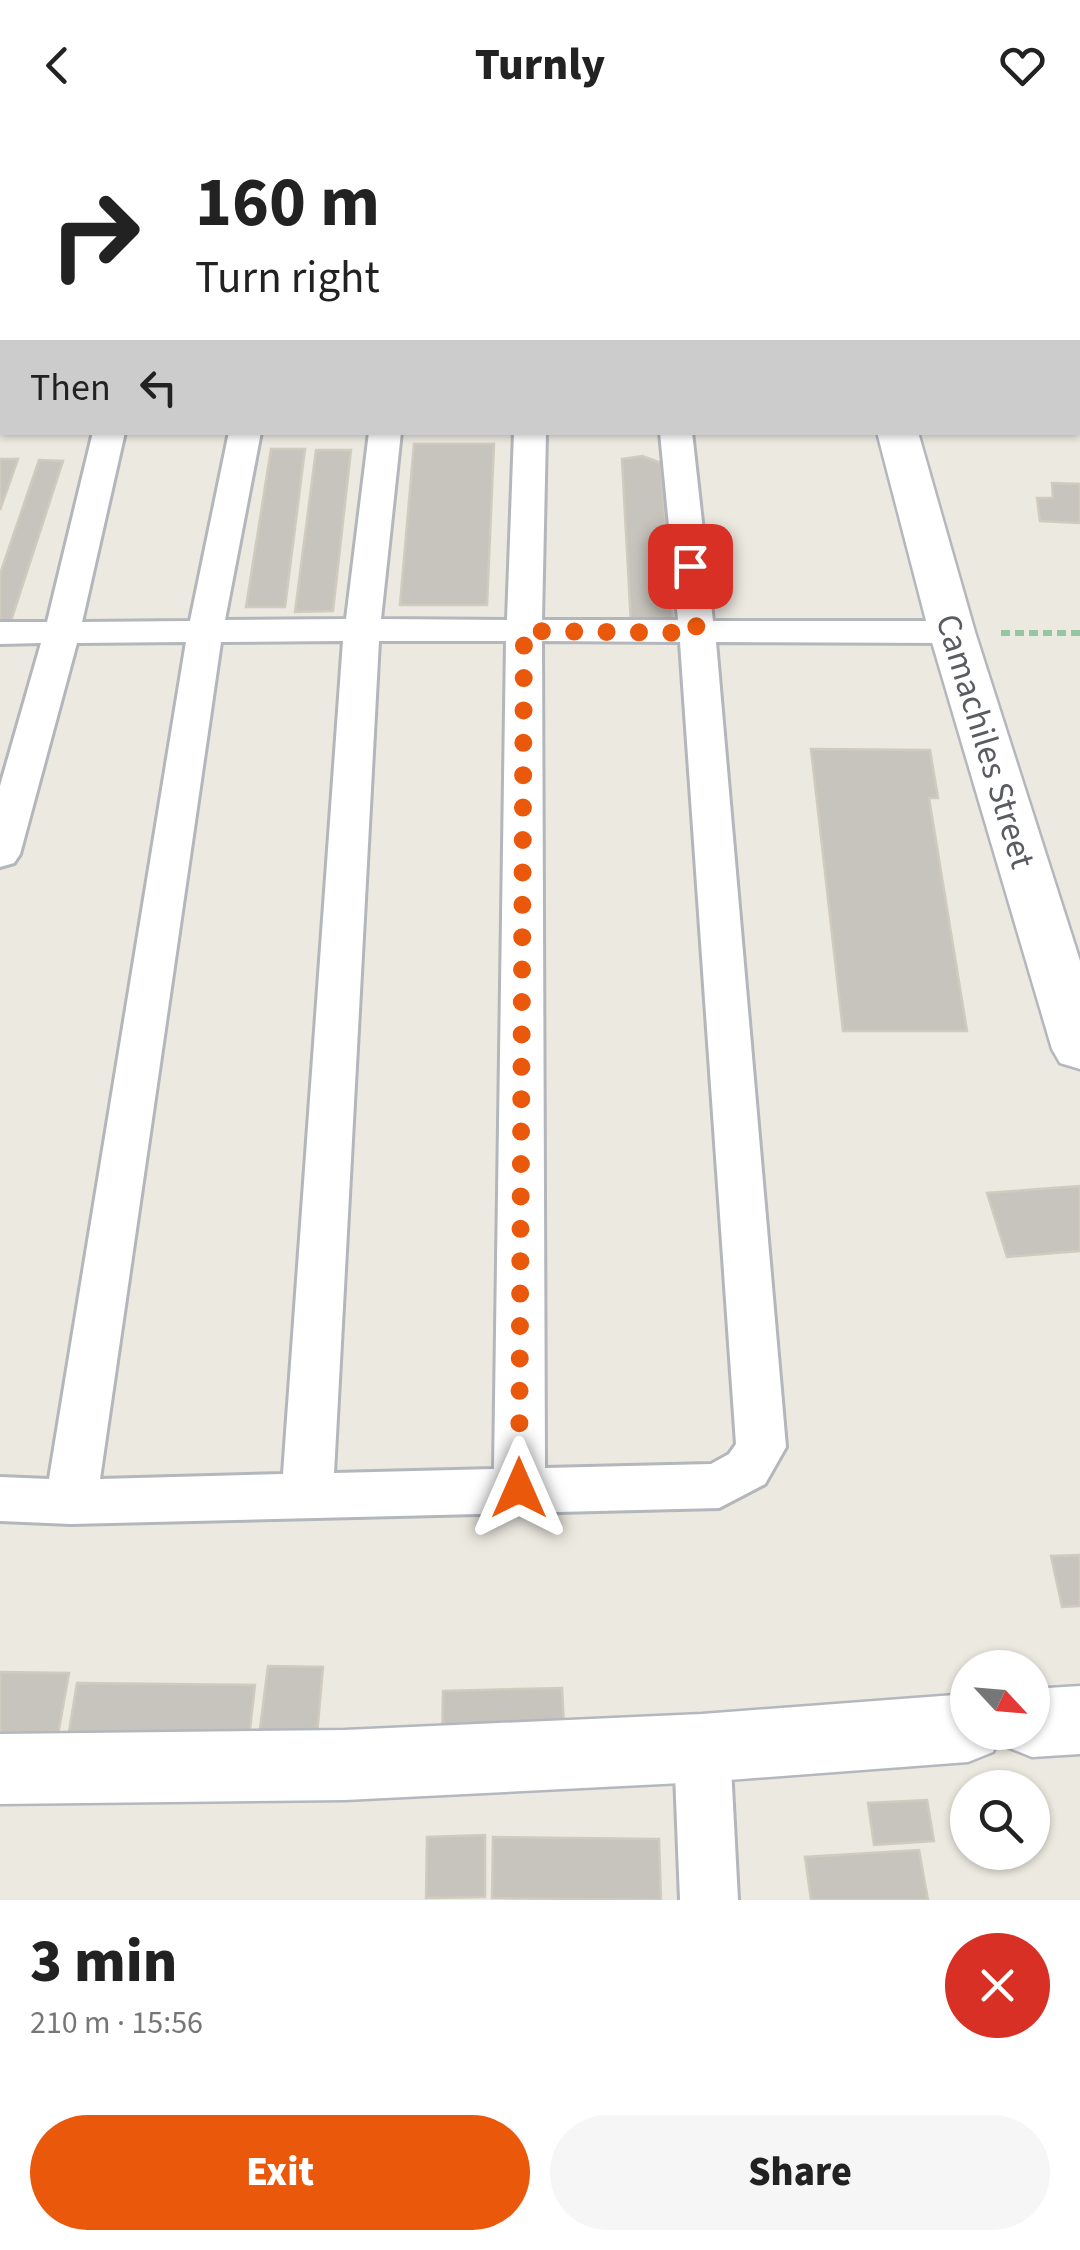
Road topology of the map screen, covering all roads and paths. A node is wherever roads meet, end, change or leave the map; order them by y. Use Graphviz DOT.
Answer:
graph roads {
  1 [pos="108,435"];
  2 [pos="244,435"];
  3 [pos="385,435"];
  4 [pos="530,435"];
  5 [pos="676,435"];
  6 [pos="898,435"];
  7 [pos="362,630"];
  8 [pos="524,631"];
  9 [pos="204,632"];
  10 [pos="952,632"];
  11 [pos="0,633"];
  12 [pos="62,633"];
  13 [pos="697,633"];
  14 [pos="1080,633"];
  15 [pos="0,854"];
  16 [pos="1080,1049"];
  17 [pos="519,1488"];
  18 [pos="307,1497"];
  19 [pos="0,1499"];
  20 [pos="71,1502"];
  21 [pos="1080,1720"];
  22 [pos="1050,1722"];
  23 [pos="950,1729"];
  24 [pos="702,1748"];
  25 [pos="0,1769"];
  26 [pos="710,1900"];
  1 -- 12 [label="street"];
  2 -- 9 [label="street"];
  3 -- 7 [label="street"];
  4 -- 8 [label="street"];
  5 -- 13 [label="street"];
  6 -- 10 [label="street, Camachiles Street"];
  7 -- 8 [label="street"];
  7 -- 9 [label="street"];
  7 -- 18 [label="street"];
  8 -- 13 [label="street"];
  8 -- 17 [label="street"];
  9 -- 12 [label="street"];
  9 -- 20 [label="street"];
  10 -- 13 [label="street"];
  10 -- 14 [label="path"];
  10 -- 16 [label="street, Camachiles Street"];
  11 -- 12 [label="street"];
  12 -- 15 [label="street"];
  13 -- 17 [label="street"];
  17 -- 18 [label="street"];
  18 -- 20 [label="street"];
  19 -- 20 [label="street"];
  21 -- 22 [label="street"];
  23 -- 24 [label="street"];
  24 -- 25 [label="street"];
  24 -- 26 [label="street"];
}
